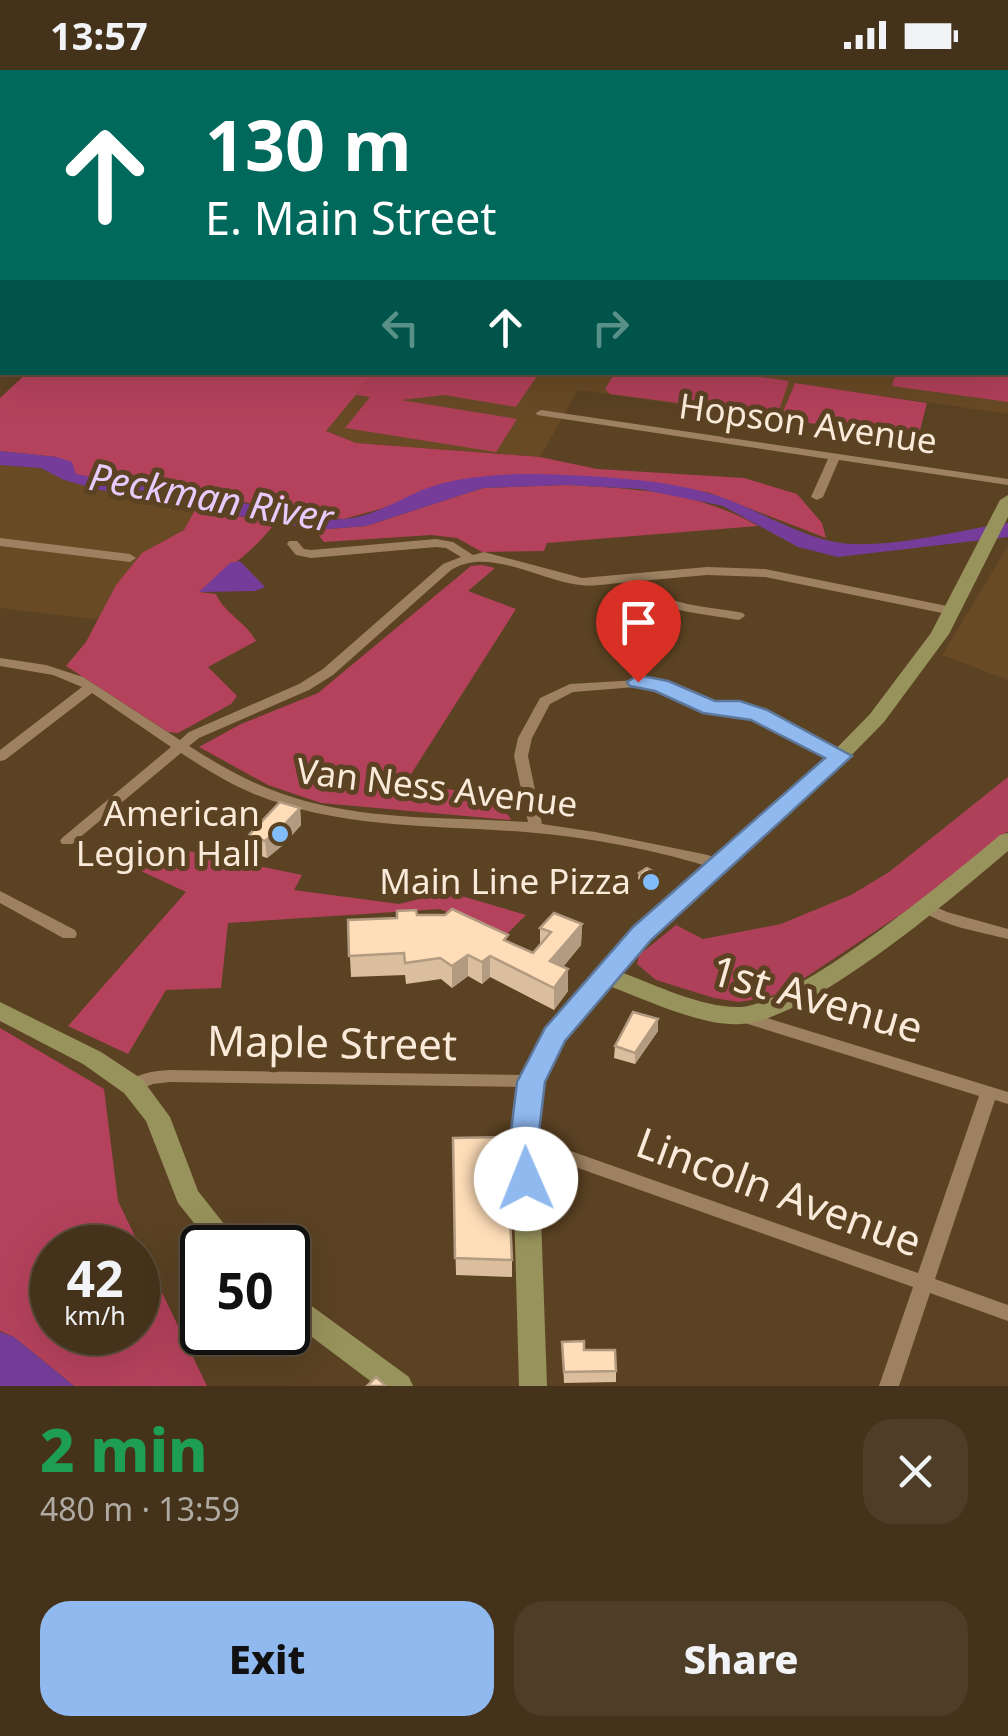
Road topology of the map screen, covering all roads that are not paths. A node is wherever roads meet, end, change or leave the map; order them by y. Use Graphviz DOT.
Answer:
graph roads {
  1 [pos="541,413"];
  2 [pos="835,456"];
  3 [pos="1008,482"];
  4 [pos="817,497"];
  5 [pos="1008,500"];
  6 [pos="0,542"];
  7 [pos="293,544"];
  8 [pos="130,558"];
  9 [pos="469,558"];
  10 [pos="632,579"];
  11 [pos="952,610"];
  12 [pos="739,616"];
  13 [pos="0,662"];
  14 [pos="91,686"];
  15 [pos="179,746"];
  16 [pos="841,756"];
  17 [pos="0,757"];
  18 [pos="536,828"];
  19 [pos="1008,840"];
  20 [pos="66,841"];
  21 [pos="719,865"];
  22 [pos="0,896"];
  23 [pos="927,908"];
  24 [pos="69,934"];
  25 [pos="1008,934"];
  26 [pos="603,976"];
  27 [pos="0,1012"];
  28 [pos="741,1016"];
  29 [pos="531,1082"];
  30 [pos="133,1086"];
  31 [pos="988,1092"];
  32 [pos="1008,1098"];
  33 [pos="525,1142"];
  34 [pos="211,1225"];
  35 [pos="925,1284"];
  36 [pos="1008,1312"];
  37 [pos="310,1320"];
  38 [pos="399,1386"];
  39 [pos="533,1386"];
  40 [pos="889,1386"];
  1 -- 2 [label="street, Hopson Avenue"];
  2 -- 3 [label="street, Hopson Avenue"];
  2 -- 4 [label="street"];
  5 -- 11 [label="main road"];
  6 -- 8 [label="street"];
  7 -- 9 [label="street"];
  9 -- 10 [label="street"];
  9 -- 15 [label="street"];
  10 -- 11 [label="street"];
  10 -- 12 [label="street"];
  11 -- 16 [label="main road"];
  13 -- 14 [label="street, Van Ness Avenue"];
  14 -- 15 [label="street, Van Ness Avenue"];
  14 -- 17 [label="street"];
  15 -- 18 [label="street, Van Ness Avenue"];
  15 -- 20 [label="street"];
  16 -- 18 [label="street"];
  16 -- 21 [label="main road"];
  18 -- 21 [label="street, Van Ness Avenue"];
  19 -- 23 [label="main road"];
  21 -- 26 [label="main road"];
  22 -- 24 [label="street"];
  23 -- 25 [label="street"];
  23 -- 28 [label="main road"];
  26 -- 28 [label="main road, 1st Avenue"];
  26 -- 29 [label="main road"];
  27 -- 30 [label="main road"];
  28 -- 31 [label="street, 1st Avenue"];
  29 -- 30 [label="street, Maple Street"];
  29 -- 33 [label="main road"];
  30 -- 34 [label="main road"];
  31 -- 32 [label="street, 1st Avenue"];
  31 -- 35 [label="street"];
  33 -- 35 [label="street, Lincoln Avenue"];
  33 -- 39 [label="main road"];
  35 -- 36 [label="street, Lincoln Avenue"];
  35 -- 40 [label="street"];
  37 -- 38 [label="main road"];
}
